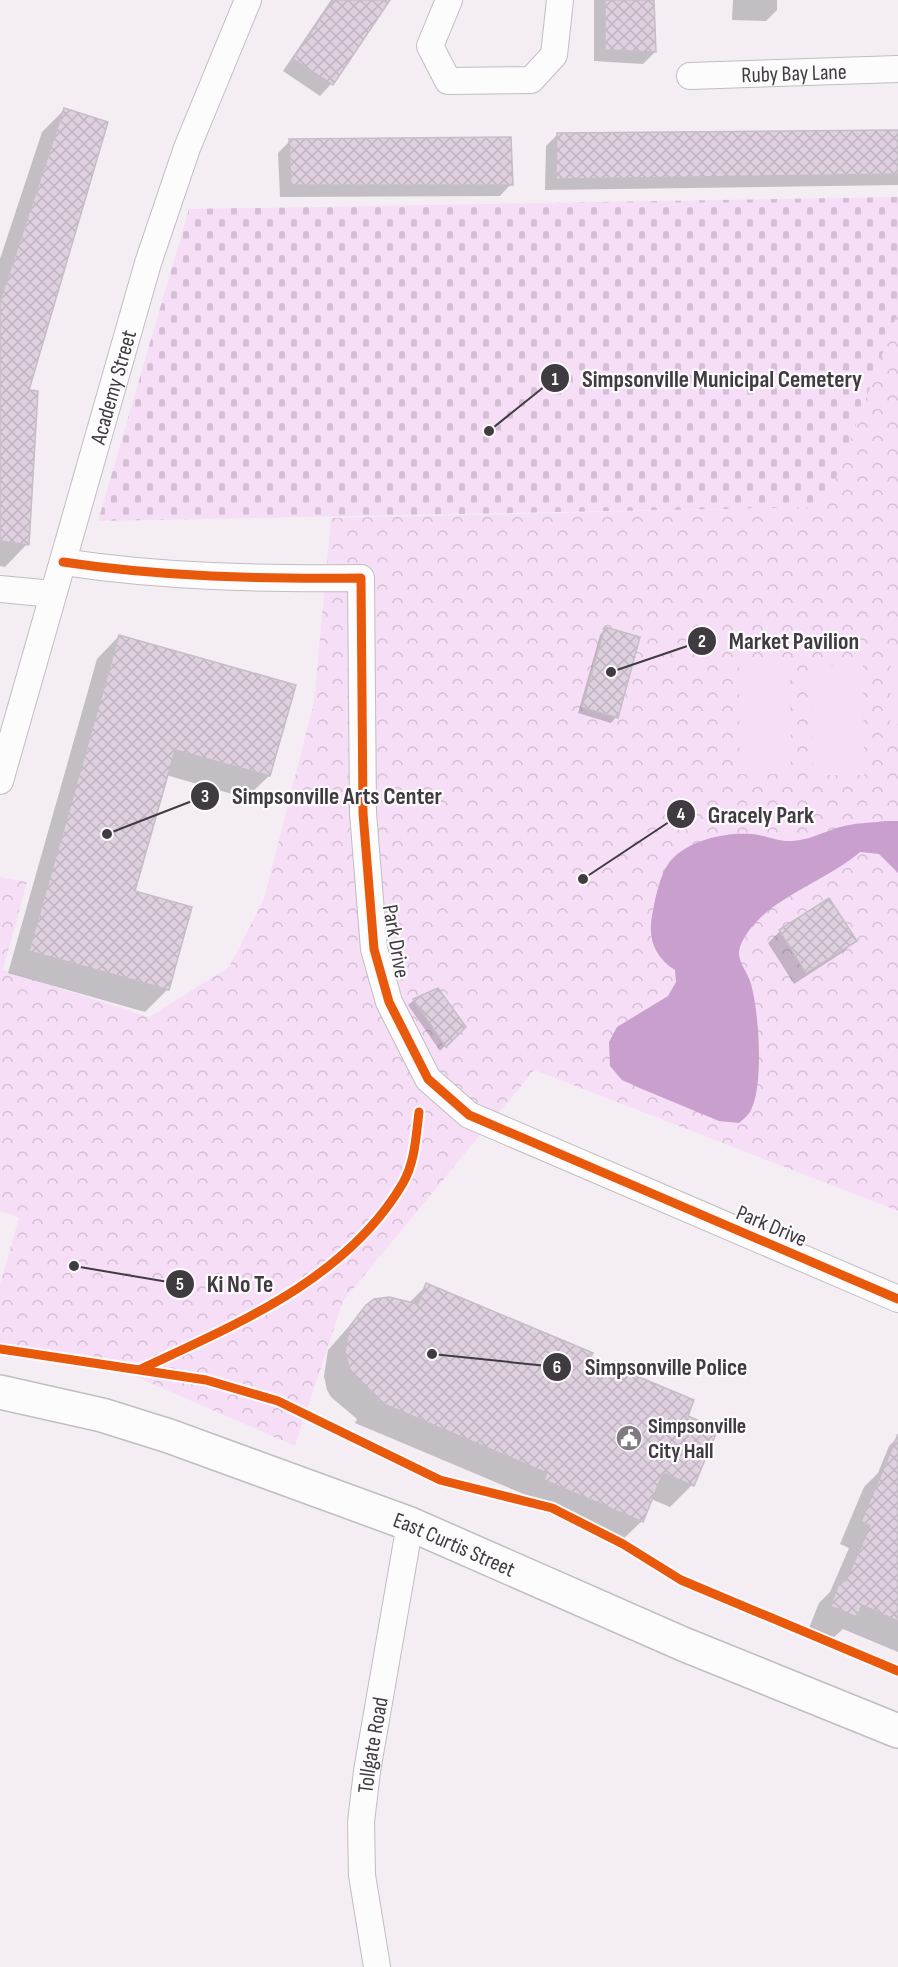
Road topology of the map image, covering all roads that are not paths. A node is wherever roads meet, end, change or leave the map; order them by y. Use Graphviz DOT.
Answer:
graph roads {
  1 [pos="248,0"];
  2 [pos="449,0"];
  3 [pos="560,0"];
  4 [pos="898,69"];
  5 [pos="690,76"];
  6 [pos="63,562"];
  7 [pos="0,589"];
  8 [pos="53,594"];
  9 [pos="0,781"];
  10 [pos="898,1299"];
  11 [pos="0,1392"];
  12 [pos="410,1524"];
  13 [pos="898,1731"];
  14 [pos="377,1967"];
  1 -- 6 [label="street, Academy Street"];
  2 -- 3 [label="street"];
  4 -- 5 [label="street, Ruby Bay Lane"];
  6 -- 8 [label="street, Academy Street"];
  6 -- 10 [label="street, Park Drive"];
  7 -- 8 [label="street"];
  8 -- 9 [label="street, Academy Street"];
  11 -- 12 [label="main road, East Curtis Street"];
  12 -- 13 [label="main road, East Curtis Street"];
  12 -- 14 [label="street, Tollgate Road"];
}
